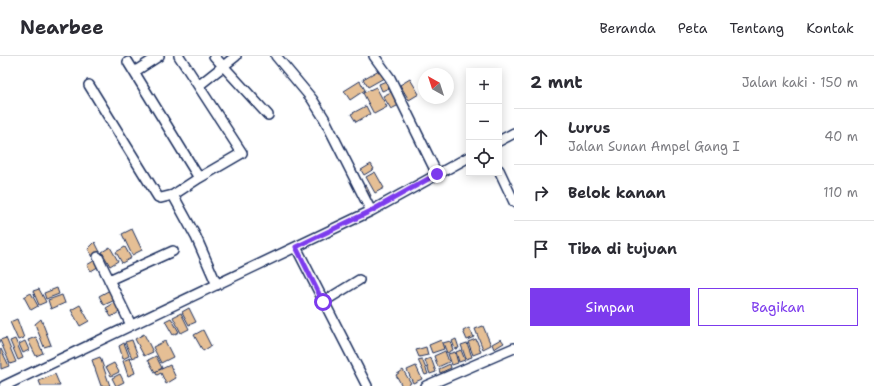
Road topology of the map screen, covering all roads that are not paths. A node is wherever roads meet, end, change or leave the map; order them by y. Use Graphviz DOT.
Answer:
graph roads {
  1 [pos="159,56"];
  2 [pos="179,56"];
  3 [pos="214,56"];
  4 [pos="236,56"];
  5 [pos="276,56"];
  6 [pos="374,56"];
  7 [pos="128,62"];
  8 [pos="223,67"];
  9 [pos="134,72"];
  10 [pos="202,83"];
  11 [pos="89,84"];
  12 [pos="268,115"];
  13 [pos="514,133"];
  14 [pos="501,140"];
  15 [pos="466,159"];
  16 [pos="437,174"];
  17 [pos="502,176"];
  18 [pos="199,178"];
  19 [pos="173,195"];
  20 [pos="514,202"];
  21 [pos="371,211"];
  22 [pos="296,247"];
  23 [pos="173,251"];
  24 [pos="98,257"];
  25 [pos="109,280"];
  26 [pos="360,280"];
  27 [pos="217,285"];
  28 [pos="323,302"];
  29 [pos="131,326"];
  30 [pos="514,348"];
  31 [pos="4,386"];
  32 [pos="367,386"];
  33 [pos="426,386"];
  1 -- 9 [label="street"];
  2 -- 18 [label="street"];
  3 -- 8 [label="street"];
  4 -- 8 [label="street"];
  5 -- 21 [label="street"];
  6 -- 16 [label="street"];
  7 -- 9 [label="street"];
  8 -- 10 [label="street"];
  8 -- 12 [label="street"];
  9 -- 18 [label="street"];
  11 -- 19 [label="street"];
  13 -- 14 [label="street"];
  15 -- 16 [label="street"];
  16 -- 21 [label="street"];
  17 -- 20 [label="street"];
  18 -- 19 [label="street"];
  19 -- 27 [label="street"];
  21 -- 22 [label="street"];
  22 -- 27 [label="street"];
  22 -- 28 [label="street"];
  23 -- 25 [label="street"];
  24 -- 25 [label="street"];
  25 -- 29 [label="street"];
  26 -- 28 [label="street"];
  27 -- 29 [label="street"];
  28 -- 32 [label="street"];
  29 -- 31 [label="street"];
  30 -- 33 [label="street"];
}
